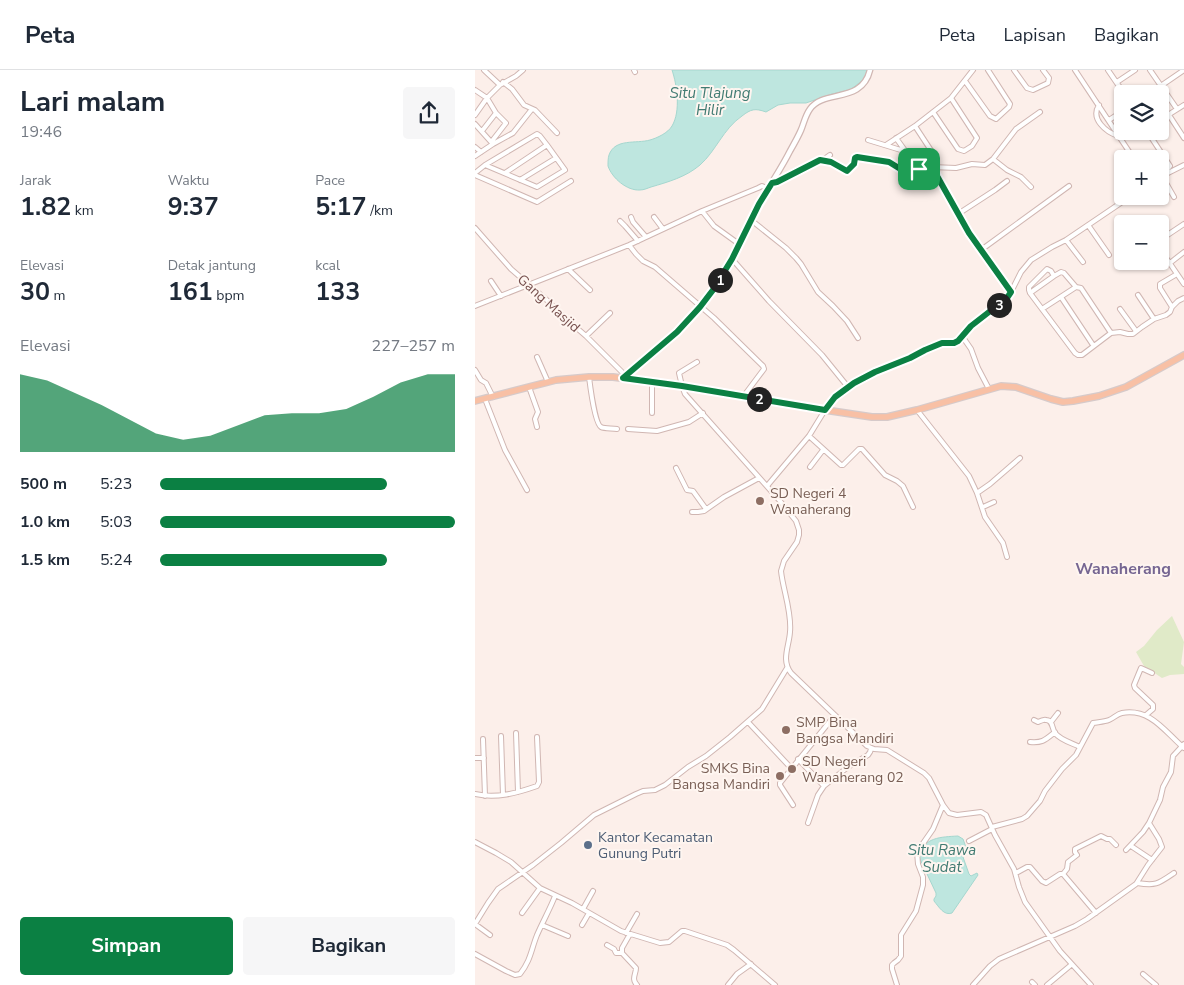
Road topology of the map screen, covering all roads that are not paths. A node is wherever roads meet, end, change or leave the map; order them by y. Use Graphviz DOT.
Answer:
graph roads {
  1 [pos="484,70"];
  2 [pos="523,70"];
  3 [pos="870,70"];
  4 [pos="973,70"];
  5 [pos="988,70"];
  6 [pos="1015,70"];
  7 [pos="1043,70"];
  8 [pos="1075,70"];
  9 [pos="1108,70"];
  10 [pos="1135,70"];
  11 [pos="1150,70"];
  12 [pos="1184,70"];
  13 [pos="965,81"];
  14 [pos="1117,82"];
  15 [pos="501,84"];
  16 [pos="1119,85"];
  17 [pos="1161,85"];
  18 [pos="475,90"];
  19 [pos="1169,97"];
  20 [pos="487,98"];
  21 [pos="951,98"];
  22 [pos="1099,105"];
  23 [pos="1184,105"];
  24 [pos="532,109"];
  25 [pos="1177,109"];
  26 [pos="933,112"];
  27 [pos="1040,112"];
  28 [pos="496,113"];
  29 [pos="475,114"];
  30 [pos="1169,115"];
  31 [pos="1114,117"];
  32 [pos="1109,120"];
  33 [pos="475,124"];
  34 [pos="915,126"];
  35 [pos="1114,129"];
  36 [pos="482,130"];
  37 [pos="557,134"];
  38 [pos="1114,134"];
  39 [pos="896,138"];
  40 [pos="1184,138"];
  41 [pos="868,140"];
  42 [pos="492,143"];
  43 [pos="547,145"];
  44 [pos="886,145"];
  45 [pos="475,147"];
  46 [pos="905,151"];
  47 [pos="481,152"];
  48 [pos="830,155"];
  49 [pos="475,156"];
  50 [pos="556,158"];
  51 [pos="993,159"];
  52 [pos="823,160"];
  53 [pos="485,165"];
  54 [pos="1184,165"];
  55 [pos="932,167"];
  56 [pos="1169,172"];
  57 [pos="505,173"];
  58 [pos="475,174"];
  59 [pos="520,180"];
  60 [pos="1007,180"];
  61 [pos="571,181"];
  62 [pos="772,183"];
  63 [pos="1069,186"];
  64 [pos="1031,187"];
  65 [pos="769,189"];
  66 [pos="1169,189"];
  67 [pos="1174,197"];
  68 [pos="1118,205"];
  69 [pos="702,211"];
  70 [pos="958,214"];
  71 [pos="631,217"];
  72 [pos="654,217"];
  73 [pos="751,220"];
  74 [pos="620,221"];
  75 [pos="1184,224"];
  76 [pos="1088,225"];
  77 [pos="475,228"];
  78 [pos="663,229"];
  79 [pos="1169,234"];
  80 [pos="646,237"];
  81 [pos="1066,240"];
  82 [pos="637,241"];
  83 [pos="739,244"];
  84 [pos="629,245"];
  85 [pos="981,250"];
  86 [pos="1184,252"];
  87 [pos="1109,255"];
  88 [pos="732,259"];
  89 [pos="1083,262"];
  90 [pos="1169,263"];
  91 [pos="568,270"];
  92 [pos="1177,274"];
  93 [pos="1054,276"];
  94 [pos="491,281"];
  95 [pos="1184,284"];
  96 [pos="529,285"];
  97 [pos="1076,287"];
  98 [pos="591,290"];
  99 [pos="1011,292"];
  100 [pos="1030,293"];
  101 [pos="1138,295"];
  102 [pos="501,296"];
  103 [pos="1061,297"];
  104 [pos="1184,298"];
  105 [pos="475,306"];
  106 [pos="700,307"];
  107 [pos="1172,307"];
  108 [pos="1042,309"];
  109 [pos="1121,309"];
  110 [pos="610,313"];
  111 [pos="1154,319"];
  112 [pos="1136,331"];
  113 [pos="1111,333"];
  114 [pos="586,336"];
  115 [pos="962,336"];
  116 [pos="858,338"];
  117 [pos="1093,345"];
  118 [pos="1184,355"];
  119 [pos="537,357"];
  120 [pos="697,362"];
  121 [pos="475,370"];
  122 [pos="589,377"];
  123 [pos="624,377"];
  124 [pos="549,382"];
  125 [pos="653,382"];
  126 [pos="682,386"];
  127 [pos="848,387"];
  128 [pos="529,388"];
  129 [pos="989,389"];
  130 [pos="493,397"];
  131 [pos="743,397"];
  132 [pos="485,399"];
  133 [pos="475,402"];
  134 [pos="825,410"];
  135 [pos="917,410"];
  136 [pos="652,413"];
  137 [pos="703,413"];
  138 [pos="537,427"];
  139 [pos="617,429"];
  140 [pos="628,430"];
  141 [pos="809,436"];
  142 [pos="823,450"];
  143 [pos="1020,458"];
  144 [pos="810,467"];
  145 [pos="676,468"];
  146 [pos="759,478"];
  147 [pos="767,486"];
  148 [pos="527,490"];
  149 [pos="977,493"];
  150 [pos="994,502"];
  151 [pos="913,507"];
  152 [pos="983,507"];
  153 [pos="706,509"];
  154 [pos="692,512"];
  155 [pos="1007,557"];
  156 [pos="787,668"];
  157 [pos="1152,674"];
  158 [pos="1058,713"];
  159 [pos="835,715"];
  160 [pos="1146,715"];
  161 [pos="1034,720"];
  162 [pos="748,722"];
  163 [pos="1051,722"];
  164 [pos="1055,732"];
  165 [pos="516,733"];
  166 [pos="501,736"];
  167 [pos="537,737"];
  168 [pos="483,739"];
  169 [pos="1030,742"];
  170 [pos="1183,746"];
  171 [pos="1080,747"];
  172 [pos="871,749"];
  173 [pos="475,758"];
  174 [pos="484,758"];
  175 [pos="798,759"];
  176 [pos="791,768"];
  177 [pos="824,786"];
  178 [pos="518,792"];
  179 [pos="475,794"];
  180 [pos="485,796"];
  181 [pos="503,796"];
  182 [pos="793,805"];
  183 [pos="943,805"];
  184 [pos="808,823"];
  185 [pos="1149,823"];
  186 [pos="992,828"];
  187 [pos="969,841"];
  188 [pos="475,842"];
  189 [pos="1116,844"];
  190 [pos="1131,846"];
  191 [pos="1126,850"];
  192 [pos="1152,860"];
  193 [pos="523,872"];
  194 [pos="1016,873"];
  195 [pos="1174,873"];
  196 [pos="1063,874"];
  197 [pos="1137,882"];
  198 [pos="540,888"];
  199 [pos="593,891"];
  200 [pos="555,896"];
  201 [pos="583,909"];
  202 [pos="523,913"];
  203 [pos="589,913"];
  204 [pos="1096,913"];
  205 [pos="637,914"];
  206 [pos="475,924"];
  207 [pos="542,925"];
  208 [pos="582,925"];
  209 [pos="628,934"];
  210 [pos="489,935"];
  211 [pos="568,936"];
  212 [pos="1050,937"];
  213 [pos="607,945"];
  214 [pos="475,954"];
  215 [pos="622,954"];
  216 [pos="751,964"];
  217 [pos="1071,965"];
  218 [pos="1143,974"];
  219 [pos="635,984"];
  220 [pos="728,985"];
  221 [pos="775,985"];
  222 [pos="898,985"];
  223 [pos="973,985"];
  224 [pos="1047,985"];
  225 [pos="1091,985"];
  226 [pos="1156,985"];
  1 -- 15 [label="street"];
  2 -- 15 [label="street"];
  3 -- 62 [label="street"];
  4 -- 13 [label="street"];
  5 -- 13 [label="street"];
  6 -- 7 [label="street"];
  8 -- 22 [label="street"];
  9 -- 14 [label="street"];
  10 -- 14 [label="street"];
  11 -- 17 [label="street"];
  12 -- 17 [label="street"];
  13 -- 21 [label="street"];
  14 -- 16 [label="street"];
  15 -- 20 [label="street"];
  15 -- 24 [label="street"];
  18 -- 20 [label="street"];
  19 -- 25 [label="street"];
  20 -- 28 [label="street"];
  20 -- 29 [label="street"];
  21 -- 26 [label="street"];
  21 -- 26 [label="street"];
  22 -- 32 [label="street"];
  22 -- 38 [label="street"];
  23 -- 25 [label="street"];
  24 -- 37 [label="street"];
  24 -- 42 [label="street"];
  25 -- 30 [label="street"];
  26 -- 34 [label="street"];
  27 -- 51 [label="street"];
  28 -- 36 [label="street"];
  28 -- 42 [label="street"];
  30 -- 40 [label="street"];
  31 -- 32 [label="street"];
  32 -- 35 [label="street"];
  33 -- 36 [label="street"];
  34 -- 39 [label="street"];
  34 -- 46 [label="street"];
  36 -- 42 [label="street"];
  39 -- 44 [label="street"];
  39 -- 46 [label="street"];
  41 -- 44 [label="street"];
  42 -- 47 [label="street"];
  43 -- 50 [label="street"];
  43 -- 53 [label="street"];
  43 -- 57 [label="street"];
  44 -- 46 [label="street"];
  45 -- 47 [label="street"];
  47 -- 49 [label="street"];
  48 -- 52 [label="street"];
  50 -- 59 [label="street"];
  50 -- 59 [label="street"];
  51 -- 55 [label="street"];
  51 -- 64 [label="street"];
  52 -- 55 [label="street"];
  52 -- 62 [label="street"];
  53 -- 57 [label="street"];
  53 -- 58 [label="street"];
  54 -- 56 [label="street"];
  55 -- 70 [label="street"];
  57 -- 59 [label="street"];
  58 -- 61 [label="street"];
  60 -- 70 [label="street"];
  62 -- 65 [label="street"];
  63 -- 85 [label="street"];
  65 -- 69 [label="street"];
  65 -- 73 [label="street"];
  66 -- 67 [label="street"];
  68 -- 76 [label="street"];
  69 -- 78 [label="street"];
  69 -- 83 [label="street"];
  70 -- 85 [label="street"];
  71 -- 80 [label="street"];
  72 -- 78 [label="street"];
  73 -- 83 [label="street"];
  73 -- 116 [label="street"];
  74 -- 82 [label="street"];
  75 -- 79 [label="street"];
  76 -- 81 [label="street"];
  76 -- 87 [label="street"];
  77 -- 96 [label="street, Gang Masjid"];
  78 -- 80 [label="street"];
  80 -- 82 [label="street"];
  81 -- 89 [label="street"];
  81 -- 99 [label="street"];
  82 -- 84 [label="street"];
  83 -- 88 [label="street"];
  84 -- 91 [label="street"];
  84 -- 106 [label="street"];
  85 -- 99 [label="street"];
  86 -- 90 [label="street"];
  88 -- 106 [label="street"];
  88 -- 127 [label="street"];
  90 -- 92 [label="street"];
  91 -- 96 [label="street"];
  91 -- 98 [label="street"];
  92 -- 95 [label="street"];
  92 -- 107 [label="street"];
  93 -- 97 [label="street"];
  93 -- 100 [label="street"];
  93 -- 100 [label="street"];
  94 -- 102 [label="street"];
  96 -- 102 [label="street"];
  96 -- 114 [label="street, Gang Masjid"];
  97 -- 103 [label="street"];
  97 -- 113 [label="street"];
  99 -- 115 [label="street"];
  100 -- 108 [label="street"];
  101 -- 111 [label="street"];
  102 -- 105 [label="street"];
  103 -- 108 [label="street"];
  103 -- 117 [label="street"];
  104 -- 107 [label="street"];
  106 -- 123 [label="street"];
  106 -- 131 [label="street"];
  107 -- 111 [label="street"];
  108 -- 117 [label="street"];
  109 -- 112 [label="street"];
  110 -- 114 [label="street"];
  111 -- 112 [label="street"];
  112 -- 113 [label="street"];
  113 -- 117 [label="street"];
  114 -- 123 [label="street, Gang Masjid"];
  115 -- 127 [label="street"];
  115 -- 129 [label="street"];
  118 -- 129 [label="main road"];
  119 -- 124 [label="street"];
  120 -- 126 [label="street"];
  121 -- 130 [label="street"];
  122 -- 123 [label="main road"];
  122 -- 124 [label="main road"];
  122 -- 139 [label="street"];
  123 -- 125 [label="main road"];
  124 -- 128 [label="main road"];
  125 -- 126 [label="main road"];
  125 -- 136 [label="street"];
  126 -- 131 [label="main road"];
  126 -- 137 [label="street"];
  127 -- 134 [label="street"];
  128 -- 130 [label="main road"];
  128 -- 138 [label="street"];
  129 -- 135 [label="main road"];
  130 -- 132 [label="main road"];
  131 -- 134 [label="main road"];
  132 -- 133 [label="main road"];
  132 -- 148 [label="street"];
  134 -- 135 [label="main road"];
  134 -- 141 [label="street"];
  135 -- 149 [label="street"];
  137 -- 140 [label="street"];
  137 -- 146 [label="street"];
  141 -- 142 [label="street"];
  141 -- 147 [label="street"];
  142 -- 144 [label="street"];
  142 -- 151 [label="street"];
  143 -- 149 [label="street"];
  145 -- 153 [label="street"];
  146 -- 147 [label="street"];
  146 -- 153 [label="street"];
  147 -- 156 [label="street"];
  149 -- 152 [label="street"];
  150 -- 152 [label="street"];
  152 -- 155 [label="street"];
  153 -- 154 [label="street"];
  156 -- 159 [label="street"];
  156 -- 162 [label="street"];
  157 -- 160 [label="street"];
  158 -- 163 [label="street"];
  159 -- 172 [label="street"];
  159 -- 175 [label="street"];
  160 -- 170 [label="street"];
  160 -- 171 [label="street"];
  161 -- 163 [label="street"];
  162 -- 176 [label="street"];
  162 -- 193 [label="street"];
  163 -- 164 [label="street"];
  164 -- 169 [label="street"];
  164 -- 171 [label="street"];
  165 -- 178 [label="street"];
  166 -- 181 [label="street"];
  167 -- 178 [label="street"];
  168 -- 174 [label="street"];
  170 -- 185 [label="street"];
  171 -- 186 [label="street"];
  172 -- 177 [label="street"];
  172 -- 183 [label="street"];
  173 -- 174 [label="street"];
  174 -- 180 [label="street"];
  175 -- 176 [label="street"];
  175 -- 177 [label="street"];
  176 -- 182 [label="street"];
  177 -- 184 [label="street"];
  178 -- 181 [label="street"];
  179 -- 180 [label="street"];
  180 -- 181 [label="street"];
  183 -- 186 [label="street"];
  183 -- 222 [label="street"];
  185 -- 190 [label="street"];
  185 -- 192 [label="street"];
  186 -- 187 [label="street"];
  186 -- 194 [label="street"];
  188 -- 193 [label="street"];
  189 -- 196 [label="street"];
  190 -- 191 [label="street"];
  190 -- 192 [label="street"];
  192 -- 197 [label="street"];
  193 -- 198 [label="street"];
  193 -- 206 [label="street"];
  194 -- 196 [label="street"];
  194 -- 212 [label="street"];
  195 -- 197 [label="street"];
  196 -- 204 [label="street"];
  197 -- 204 [label="street"];
  198 -- 200 [label="street"];
  198 -- 202 [label="street"];
  199 -- 201 [label="street"];
  200 -- 201 [label="street"];
  200 -- 207 [label="street"];
  201 -- 203 [label="street"];
  203 -- 208 [label="street"];
  203 -- 209 [label="street"];
  204 -- 212 [label="street"];
  205 -- 209 [label="street"];
  206 -- 210 [label="street"];
  207 -- 211 [label="street"];
  207 -- 214 [label="street"];
  209 -- 215 [label="street"];
  209 -- 216 [label="street"];
  212 -- 217 [label="street"];
  212 -- 223 [label="street"];
  213 -- 215 [label="street"];
  215 -- 219 [label="street"];
  216 -- 220 [label="street"];
  216 -- 221 [label="street"];
  217 -- 224 [label="street"];
  217 -- 225 [label="street"];
  218 -- 226 [label="street"];
}
